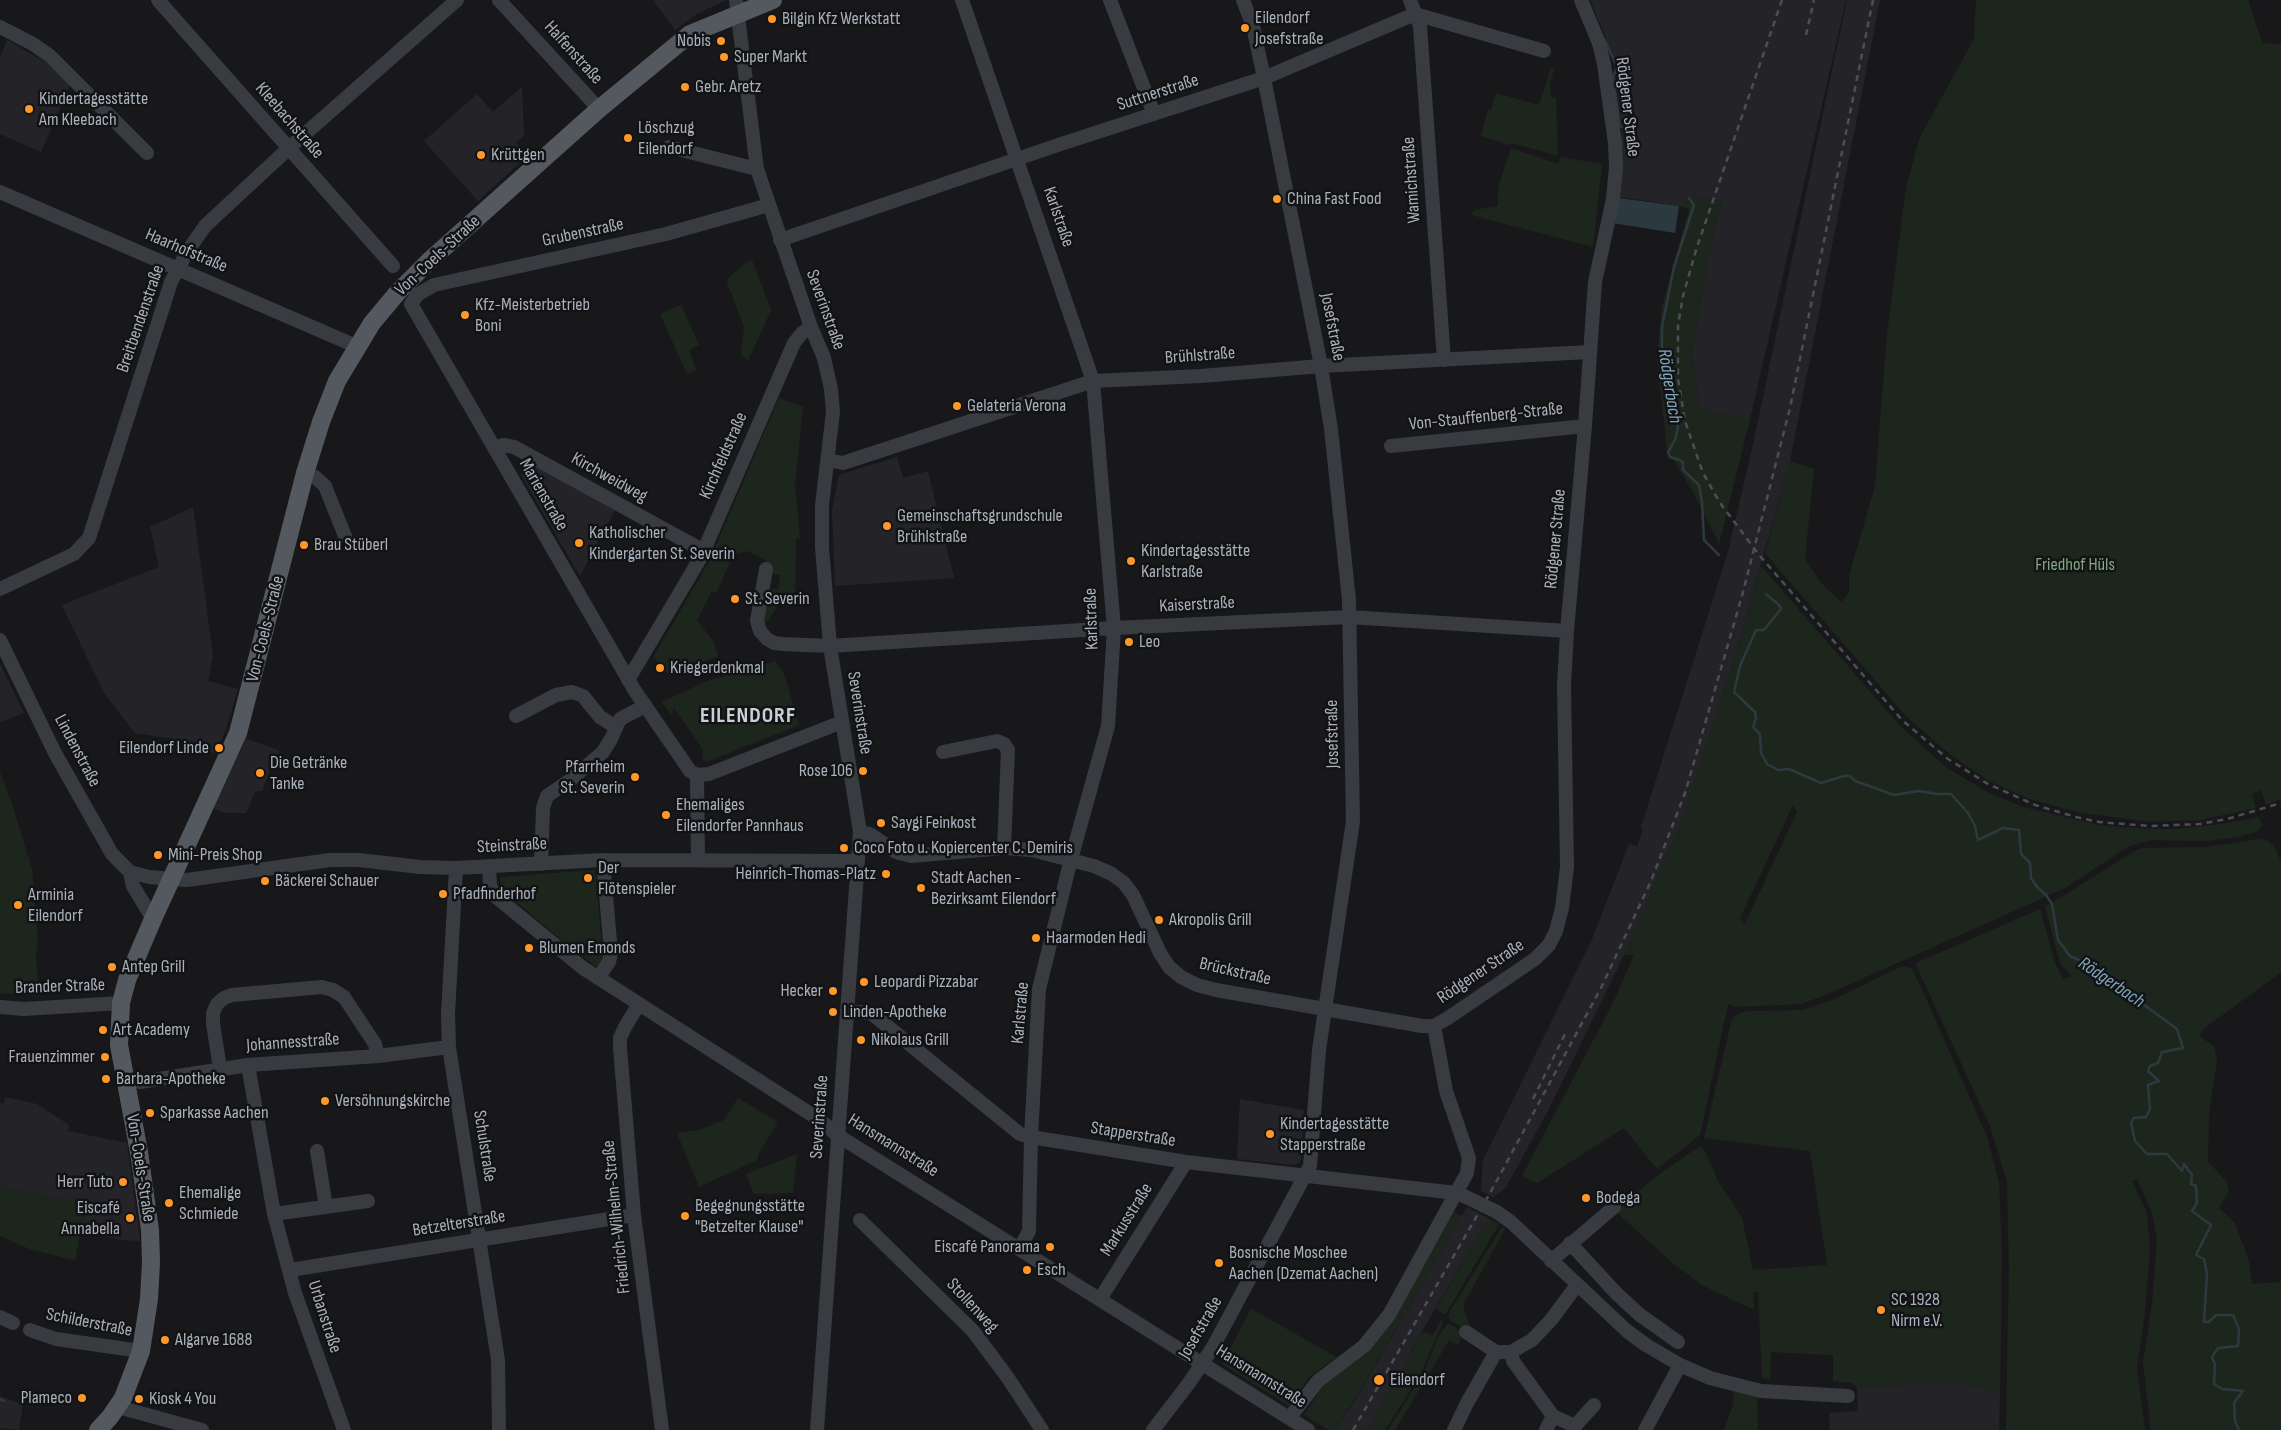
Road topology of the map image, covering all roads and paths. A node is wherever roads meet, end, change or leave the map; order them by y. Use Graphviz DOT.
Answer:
graph roads {
  1 [pos="158,0"];
  2 [pos="457,0"];
  3 [pos="500,0"];
  4 [pos="773,0"];
  5 [pos="962,0"];
  6 [pos="1110,0"];
  7 [pos="1243,0"];
  8 [pos="1410,0"];
  9 [pos="1581,0"];
  10 [pos="736,7"];
  11 [pos="1415,14"];
  12 [pos="0,27"];
  13 [pos="1544,51"];
  14 [pos="1264,78"];
  15 [pos="599,109"];
  16 [pos="1154,114"];
  17 [pos="669,147"];
  18 [pos="289,148"];
  19 [pos="147,152"];
  20 [pos="1018,159"];
  21 [pos="757,169"];
  22 [pos="0,192"];
  23 [pos="768,205"];
  24 [pos="780,240"];
  25 [pos="392,266"];
  26 [pos="178,268"];
  27 [pos="411,304"];
  28 [pos="811,327"];
  29 [pos="356,346"];
  30 [pos="1589,352"];
  31 [pos="1444,360"];
  32 [pos="1321,366"];
  33 [pos="1093,381"];
  34 [pos="1585,426"];
  35 [pos="1391,446"];
  36 [pos="495,449"];
  37 [pos="828,460"];
  38 [pos="305,473"];
  39 [pos="346,536"];
  40 [pos="704,551"];
  41 [pos="766,569"];
  42 [pos="0,589"];
  43 [pos="1349,617"];
  44 [pos="1114,628"];
  45 [pos="1567,631"];
  46 [pos="0,640"];
  47 [pos="830,646"];
  48 [pos="628,680"];
  49 [pos="645,706"];
  50 [pos="516,716"];
  51 [pos="842,722"];
  52 [pos="616,727"];
  53 [pos="943,752"];
  54 [pos="697,775"];
  55 [pos="860,832"];
  56 [pos="1004,848"];
  57 [pos="1071,859"];
  58 [pos="603,860"];
  59 [pos="698,860"];
  60 [pos="857,861"];
  61 [pos="541,864"];
  62 [pos="489,867"];
  63 [pos="456,868"];
  64 [pos="130,872"];
  65 [pos="171,880"];
  66 [pos="153,919"];
  67 [pos="598,978"];
  68 [pos="121,1003"];
  69 [pos="639,1004"];
  70 [pos="0,1007"];
  71 [pos="847,1010"];
  72 [pos="1324,1010"];
  73 [pos="1434,1026"];
  74 [pos="449,1047"];
  75 [pos="378,1056"];
  76 [pos="248,1065"];
  77 [pos="220,1068"];
  78 [pos="140,1082"];
  79 [pos="837,1135"];
  80 [pos="1031,1137"];
  81 [pos="317,1151"];
  82 [pos="1186,1162"];
  83 [pos="1306,1176"];
  84 [pos="1460,1195"];
  85 [pos="368,1201"];
  86 [pos="326,1207"];
  87 [pos="1614,1207"];
  88 [pos="274,1214"];
  89 [pos="634,1215"];
  90 [pos="860,1220"];
  91 [pos="480,1240"];
  92 [pos="1570,1243"];
  93 [pos="1020,1248"];
  94 [pos="1552,1261"];
  95 [pos="290,1270"];
  96 [pos="1577,1285"];
  97 [pos="1100,1299"];
  98 [pos="30,1330"];
  99 [pos="1466,1332"];
  100 [pos="1678,1342"];
  101 [pos="141,1351"];
  102 [pos="1496,1352"];
  103 [pos="1511,1352"];
  104 [pos="1203,1364"];
  105 [pos="1680,1365"];
  106 [pos="1848,1396"];
  107 [pos="1594,1405"];
  108 [pos="118,1407"];
  109 [pos="1553,1416"];
  110 [pos="1290,1417"];
  111 [pos="1308,1429"];
  112 [pos="98,1430"];
  113 [pos="202,1430"];
  114 [pos="344,1430"];
  115 [pos="499,1430"];
  116 [pos="662,1430"];
  117 [pos="817,1430"];
  118 [pos="1042,1430"];
  119 [pos="1153,1430"];
  120 [pos="1454,1430"];
  121 [pos="1546,1430"];
  122 [pos="1645,1430"];
  1 -- 18 [label="street, Kleebachstraße"];
  2 -- 18 [label="street, Breitbendenstraße"];
  3 -- 15 [label="street, Halfenstraße"];
  4 -- 10 [label="main road, Von-Coels-Straße"];
  5 -- 20 [label="street, Karlstraße"];
  6 -- 16 [label="street"];
  7 -- 14 [label="street, Josefstraße"];
  8 -- 11 [label="street, Wamichstraße"];
  9 -- 30 [label="street, Rödgener Straße"];
  10 -- 15 [label="main road, Von-Coels-Straße"];
  10 -- 21 [label="street, Severinstraße"];
  11 -- 13 [label="street"];
  11 -- 14 [label="street, Suttnerstraße"];
  11 -- 31 [label="street, Wamichstraße"];
  12 -- 19 [label="street"];
  14 -- 16 [label="street, Suttnerstraße"];
  14 -- 32 [label="street, Josefstraße"];
  15 -- 29 [label="main road, Von-Coels-Straße"];
  16 -- 20 [label="street, Suttnerstraße"];
  17 -- 21 [label="street"];
  18 -- 25 [label="street, Kleebachstraße"];
  18 -- 26 [label="street, Breitbendenstraße"];
  20 -- 24 [label="street, Suttnerstraße"];
  20 -- 33 [label="street, Karlstraße"];
  21 -- 23 [label="street, Severinstraße"];
  22 -- 26 [label="street, Haarhofstraße"];
  23 -- 24 [label="street, Severinstraße"];
  23 -- 27 [label="street, Grubenstraße"];
  24 -- 28 [label="street, Severinstraße"];
  26 -- 29 [label="street, Haarhofstraße"];
  26 -- 42 [label="street, Breitbendenstraße"];
  27 -- 36 [label="street, Marienstraße"];
  28 -- 37 [label="street, Severinstraße"];
  28 -- 40 [label="street, Kirchfeldstraße"];
  29 -- 38 [label="main road, Von-Coels-Straße"];
  30 -- 31 [label="street, Brühlstraße"];
  30 -- 34 [label="street, Rödgener Straße"];
  31 -- 32 [label="street, Brühlstraße"];
  32 -- 33 [label="street, Brühlstraße"];
  32 -- 43 [label="street, Josefstraße"];
  33 -- 37 [label="street, Brühlstraße"];
  33 -- 44 [label="street, Karlstraße"];
  34 -- 35 [label="street, Von-Stauffenberg-Straße"];
  34 -- 45 [label="street, Rödgener Straße"];
  36 -- 40 [label="street, Kirchweidweg"];
  36 -- 48 [label="street, Marienstraße"];
  37 -- 47 [label="street, Severinstraße"];
  38 -- 39 [label="street"];
  38 -- 65 [label="main road, Von-Coels-Straße"];
  40 -- 48 [label="street, Kirchfeldstraße"];
  41 -- 47 [label="street, Kaiserstraße"];
  43 -- 44 [label="street, Kaiserstraße"];
  43 -- 45 [label="street, Kaiserstraße"];
  43 -- 72 [label="street, Josefstraße"];
  44 -- 47 [label="street, Kaiserstraße"];
  44 -- 57 [label="street, Karlstraße"];
  45 -- 73 [label="street, Rödgener Straße"];
  46 -- 64 [label="street, Lindenstraße"];
  47 -- 51 [label="street, Severinstraße"];
  48 -- 49 [label="street, Marienstraße"];
  49 -- 52 [label="street"];
  49 -- 54 [label="street, Marienstraße"];
  50 -- 52 [label="street"];
  51 -- 54 [label="street"];
  51 -- 55 [label="street, Severinstraße"];
  52 -- 61 [label="street"];
  53 -- 56 [label="street"];
  54 -- 59 [label="street"];
  55 -- 56 [label="street, Brückstraße"];
  55 -- 60 [label="street, Severinstraße"];
  56 -- 57 [label="street, Brückstraße"];
  57 -- 72 [label="street, Brückstraße"];
  57 -- 80 [label="street, Karlstraße"];
  58 -- 59 [label="street, Steinstraße"];
  58 -- 61 [label="street, Steinstraße"];
  58 -- 67 [label="street"];
  59 -- 60 [label="street, Steinstraße"];
  60 -- 71 [label="street, Severinstraße"];
  61 -- 62 [label="street, Steinstraße"];
  62 -- 63 [label="street, Steinstraße"];
  62 -- 67 [label="street, Hansmannstraße"];
  63 -- 65 [label="street, Steinstraße"];
  63 -- 74 [label="street, Schulstraße"];
  64 -- 65 [label="street"];
  64 -- 66 [label="street, Lindenstraße"];
  65 -- 66 [label="main road, Von-Coels-Straße"];
  66 -- 68 [label="main road, Von-Coels-Straße"];
  67 -- 69 [label="street, Hansmannstraße"];
  68 -- 70 [label="street, Brander Straße"];
  68 -- 101 [label="main road, Von-Coels-Straße"];
  69 -- 79 [label="street, Hansmannstraße"];
  69 -- 89 [label="street, Friedrich-Wilhelm-Straße"];
  71 -- 79 [label="street, Severinstraße"];
  71 -- 80 [label="street, Stapperstraße"];
  72 -- 73 [label="street, Brückstraße"];
  72 -- 83 [label="street, Josefstraße"];
  73 -- 84 [label="street"];
  74 -- 75 [label="street, Johannesstraße"];
  74 -- 91 [label="street, Schulstraße"];
  75 -- 76 [label="street, Johannesstraße"];
  75 -- 77 [label="street"];
  76 -- 77 [label="street, Johannesstraße"];
  76 -- 88 [label="street, Urbanstraße"];
  77 -- 78 [label="street, Johannesstraße"];
  79 -- 93 [label="street, Hansmannstraße"];
  79 -- 117 [label="street, Severinstraße"];
  80 -- 82 [label="street, Stapperstraße"];
  80 -- 93 [label="street, Karlstraße"];
  81 -- 86 [label="street"];
  82 -- 83 [label="street, Stapperstraße"];
  82 -- 97 [label="street, Markusstraße"];
  83 -- 84 [label="street, Stapperstraße"];
  83 -- 104 [label="street, Josefstraße"];
  84 -- 94 [label="street, Stapperstraße, bridge"];
  84 -- 110 [label="street"];
  85 -- 86 [label="street"];
  86 -- 88 [label="street"];
  87 -- 92 [label="street"];
  88 -- 95 [label="street, Urbanstraße"];
  89 -- 91 [label="street, Betzelterstraße"];
  89 -- 116 [label="street, Friedrich-Wilhelm-Straße"];
  90 -- 118 [label="street, Stollenweg"];
  91 -- 95 [label="street, Betzelterstraße"];
  91 -- 115 [label="street, Schulstraße"];
  92 -- 94 [label="street"];
  92 -- 100 [label="street"];
  93 -- 97 [label="street, Hansmannstraße"];
  94 -- 96 [label="street, Stapperstraße"];
  95 -- 114 [label="street, Urbanstraße"];
  96 -- 103 [label="street"];
  96 -- 105 [label="street, Stapperstraße"];
  97 -- 104 [label="street, Hansmannstraße"];
  98 -- 101 [label="street, Schilderstraße"];
  99 -- 102 [label="street"];
  101 -- 108 [label="main road, Von-Coels-Straße"];
  102 -- 103 [label="street"];
  102 -- 120 [label="street"];
  103 -- 109 [label="street"];
  104 -- 110 [label="street, Hansmannstraße"];
  104 -- 119 [label="street, Josefstraße"];
  105 -- 106 [label="street, Stapperstraße"];
  105 -- 122 [label="street"];
  107 -- 109 [label="street"];
  108 -- 112 [label="main road, Von-Coels-Straße"];
  108 -- 113 [label="street"];
  109 -- 121 [label="street"];
  110 -- 111 [label="street, Hansmannstraße"];
}
